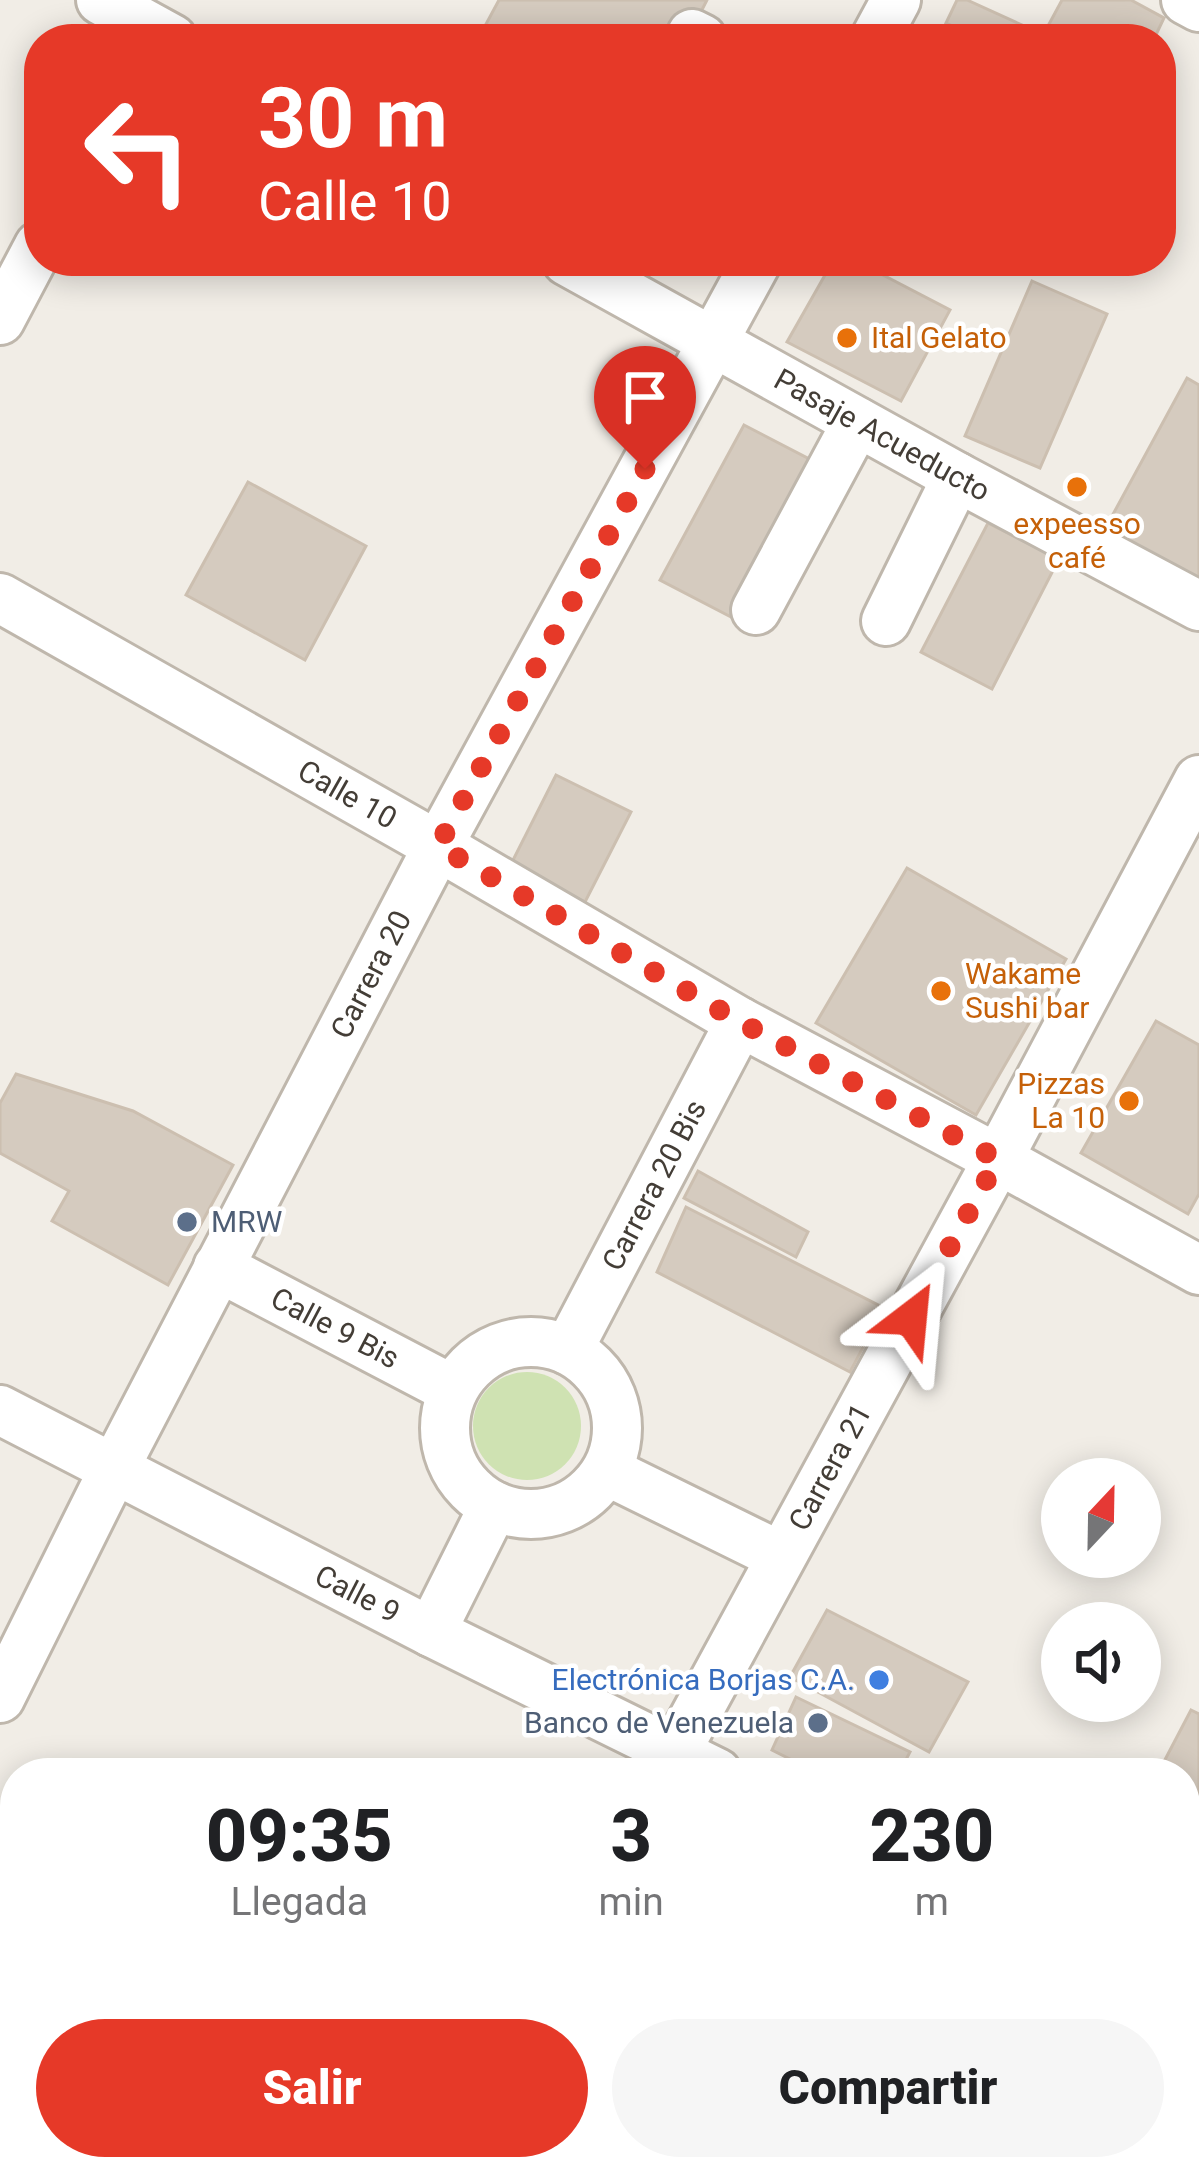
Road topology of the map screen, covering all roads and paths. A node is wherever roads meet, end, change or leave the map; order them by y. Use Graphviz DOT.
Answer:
graph roads {
  1 [pos="101,0"];
  2 [pos="1186,0"];
  3 [pos="1199,7"];
  4 [pos="153,24"];
  5 [pos="24,274"];
  6 [pos="594,276"];
  7 [pos="749,276"];
  8 [pos="0,320"];
  9 [pos="713,343"];
  10 [pos="857,422"];
  11 [pos="957,477"];
  12 [pos="0,598"];
  13 [pos="1199,606"];
  14 [pos="756,610"];
  15 [pos="886,621"];
  16 [pos="1199,780"];
  17 [pos="438,846"];
  18 [pos="740,1022"];
  19 [pos="998,1159"];
  20 [pos="218,1268"];
  21 [pos="1199,1270"];
  22 [pos="568,1350"];
  23 [pos="453,1390"];
  24 [pos="0,1410"];
  25 [pos="114,1469"];
  26 [pos="607,1471"];
  27 [pos="494,1506"];
  28 [pos="780,1556"];
  29 [pos="431,1633"];
  30 [pos="0,1698"];
  31 [pos="662,1758"];
  32 [pos="671,1758"];
  1 -- 4 [label="street"];
  2 -- 3 [label="street"];
  5 -- 8 [label="street"];
  6 -- 9 [label="street, Pasaje Acueducto"];
  7 -- 9 [label="street, Carrera 20"];
  9 -- 10 [label="street, Pasaje Acueducto"];
  9 -- 17 [label="street, Carrera 20"];
  10 -- 11 [label="street, Pasaje Acueducto"];
  10 -- 14 [label="street"];
  11 -- 13 [label="street, Pasaje Acueducto"];
  11 -- 15 [label="street"];
  12 -- 17 [label="street, Calle 10"];
  16 -- 19 [label="street, Carrera 21"];
  17 -- 18 [label="street, Calle 10"];
  17 -- 20 [label="street, Carrera 20"];
  18 -- 19 [label="street, Calle 10"];
  18 -- 22 [label="street, Carrera 20 Bis"];
  19 -- 21 [label="street, Calle 10"];
  19 -- 28 [label="street, Carrera 21"];
  20 -- 23 [label="street, Calle 9 Bis"];
  20 -- 25 [label="street, Carrera 20"];
  22 -- 23 [label="street"];
  22 -- 26 [label="street"];
  23 -- 27 [label="street"];
  24 -- 25 [label="street, Calle 9"];
  25 -- 29 [label="street, Calle 9"];
  25 -- 30 [label="street, Carrera 20"];
  26 -- 27 [label="street"];
  26 -- 28 [label="street"];
  27 -- 29 [label="street"];
  28 -- 32 [label="street, Carrera 21"];
  29 -- 31 [label="street, Calle 9"];
}
